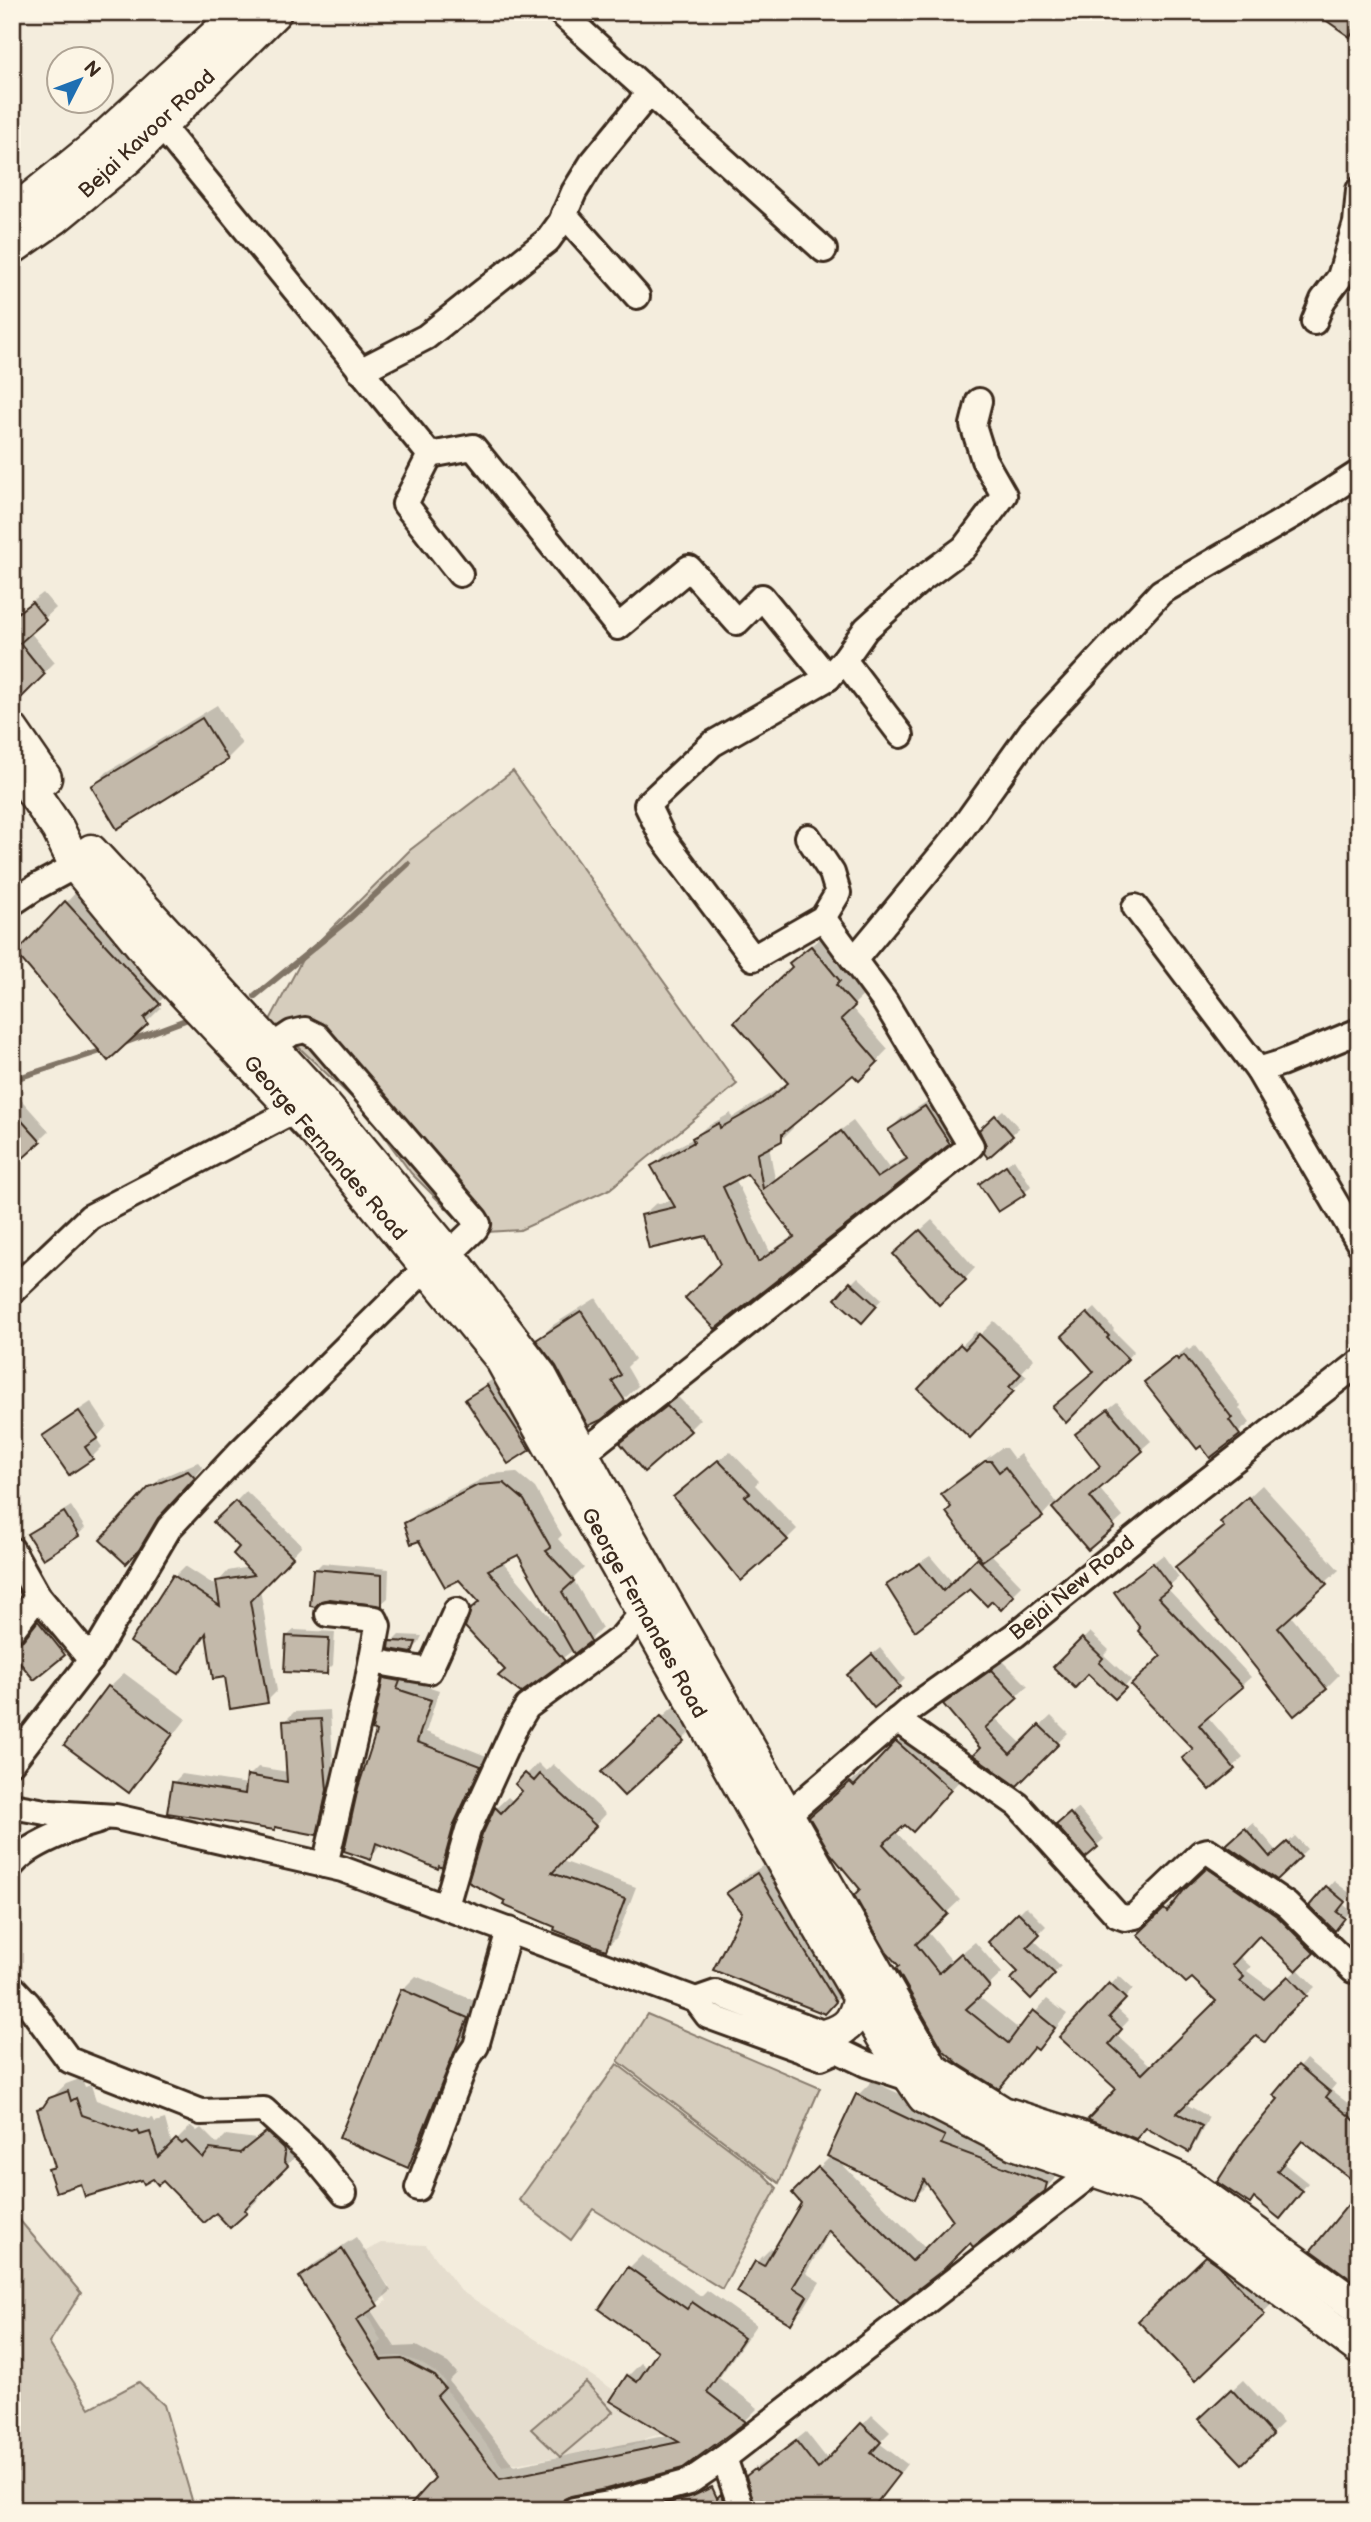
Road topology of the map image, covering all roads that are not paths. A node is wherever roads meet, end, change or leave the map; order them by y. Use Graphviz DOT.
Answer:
graph roads {
  1 [pos="241,12"];
  2 [pos="275,12"];
  3 [pos="561,12"];
  4 [pos="650,92"];
  5 [pos="152,114"];
  6 [pos="1359,190"];
  7 [pos="564,214"];
  8 [pos="12,215"];
  9 [pos="12,248"];
  10 [pos="824,250"];
  11 [pos="637,296"];
  12 [pos="1314,322"];
  13 [pos="360,371"];
  14 [pos="979,401"];
  15 [pos="430,455"];
  16 [pos="1359,473"];
  17 [pos="460,574"];
  18 [pos="836,669"];
  19 [pos="12,730"];
  20 [pos="901,735"];
  21 [pos="12,762"];
  22 [pos="808,837"];
  23 [pos="85,861"];
  24 [pos="12,903"];
  25 [pos="1135,907"];
  26 [pos="823,918"];
  27 [pos="854,960"];
  28 [pos="1359,1031"];
  29 [pos="271,1047"];
  30 [pos="1258,1070"];
  31 [pos="295,1110"];
  32 [pos="1359,1243"];
  33 [pos="438,1261"];
  34 [pos="12,1291"];
  35 [pos="1359,1363"];
  36 [pos="582,1454"];
  37 [pos="12,1550"];
  38 [pos="38,1596"];
  39 [pos="456,1611"];
  40 [pos="644,1611"];
  41 [pos="328,1614"];
  42 [pos="12,1630"];
  43 [pos="91,1660"];
  44 [pos="372,1661"];
  45 [pos="897,1720"];
  46 [pos="12,1762"];
  47 [pos="12,1806"];
  48 [pos="116,1817"];
  49 [pos="776,1822"];
  50 [pos="12,1865"];
  51 [pos="325,1865"];
  52 [pos="446,1906"];
  53 [pos="509,1930"];
  54 [pos="1353,1970"];
  55 [pos="12,1987"];
  56 [pos="860,1996"];
  57 [pos="832,2043"];
  58 [pos="926,2077"];
  59 [pos="1095,2171"];
  60 [pos="418,2189"];
  61 [pos="344,2193"];
  62 [pos="1359,2308"];
  63 [pos="1359,2347"];
  64 [pos="724,2458"];
  65 [pos="574,2510"];
  66 [pos="742,2510"];
  1 -- 5 [label="main road, Bejai Kavoor Road"];
  2 -- 5 [label="main road, Bejai Kavoor Road"];
  3 -- 4 [label="street"];
  4 -- 7 [label="street"];
  4 -- 10 [label="street"];
  5 -- 8 [label="main road, Bejai Kavoor Road"];
  5 -- 9 [label="main road, Bejai Kavoor Road"];
  5 -- 13 [label="street"];
  6 -- 12 [label="street"];
  7 -- 11 [label="street"];
  7 -- 13 [label="street"];
  13 -- 15 [label="street"];
  14 -- 18 [label="street"];
  15 -- 17 [label="street"];
  15 -- 18 [label="street"];
  16 -- 27 [label="street"];
  18 -- 20 [label="street"];
  18 -- 26 [label="street"];
  19 -- 23 [label="main road, George Fernandes Road"];
  21 -- 23 [label="main road, George Fernandes Road"];
  22 -- 26 [label="street"];
  23 -- 24 [label="street"];
  23 -- 29 [label="main road, George Fernandes Road"];
  23 -- 31 [label="main road, George Fernandes Road"];
  25 -- 30 [label="street"];
  26 -- 27 [label="street"];
  27 -- 36 [label="street"];
  28 -- 30 [label="street"];
  29 -- 33 [label="main road, George Fernandes Road"];
  29 -- 33 [label="street"];
  30 -- 32 [label="street"];
  31 -- 33 [label="main road, George Fernandes Road"];
  31 -- 34 [label="street"];
  33 -- 36 [label="main road, George Fernandes Road"];
  33 -- 40 [label="main road, George Fernandes Road"];
  33 -- 43 [label="street"];
  35 -- 45 [label="street, Bejai New Road"];
  36 -- 49 [label="main road, George Fernandes Road"];
  37 -- 38 [label="street"];
  38 -- 42 [label="street"];
  38 -- 43 [label="street"];
  39 -- 44 [label="street"];
  40 -- 49 [label="main road, George Fernandes Road"];
  40 -- 52 [label="street"];
  41 -- 44 [label="street"];
  43 -- 46 [label="street"];
  44 -- 51 [label="street"];
  45 -- 49 [label="street, Bejai New Road"];
  45 -- 54 [label="street"];
  47 -- 48 [label="street"];
  48 -- 50 [label="street"];
  48 -- 51 [label="street"];
  49 -- 56 [label="main road, George Fernandes Road"];
  49 -- 58 [label="main road, George Fernandes Road"];
  51 -- 52 [label="street"];
  52 -- 53 [label="street"];
  53 -- 57 [label="street"];
  53 -- 60 [label="street"];
  55 -- 61 [label="street"];
  56 -- 57 [label="main road"];
  56 -- 58 [label="main road, George Fernandes Road"];
  57 -- 58 [label="street"];
  58 -- 59 [label="main road, George Fernandes Road"];
  58 -- 62 [label="main road, George Fernandes Road"];
  59 -- 63 [label="main road, George Fernandes Road"];
  59 -- 64 [label="street"];
  64 -- 65 [label="street"];
  64 -- 66 [label="street"];
}
